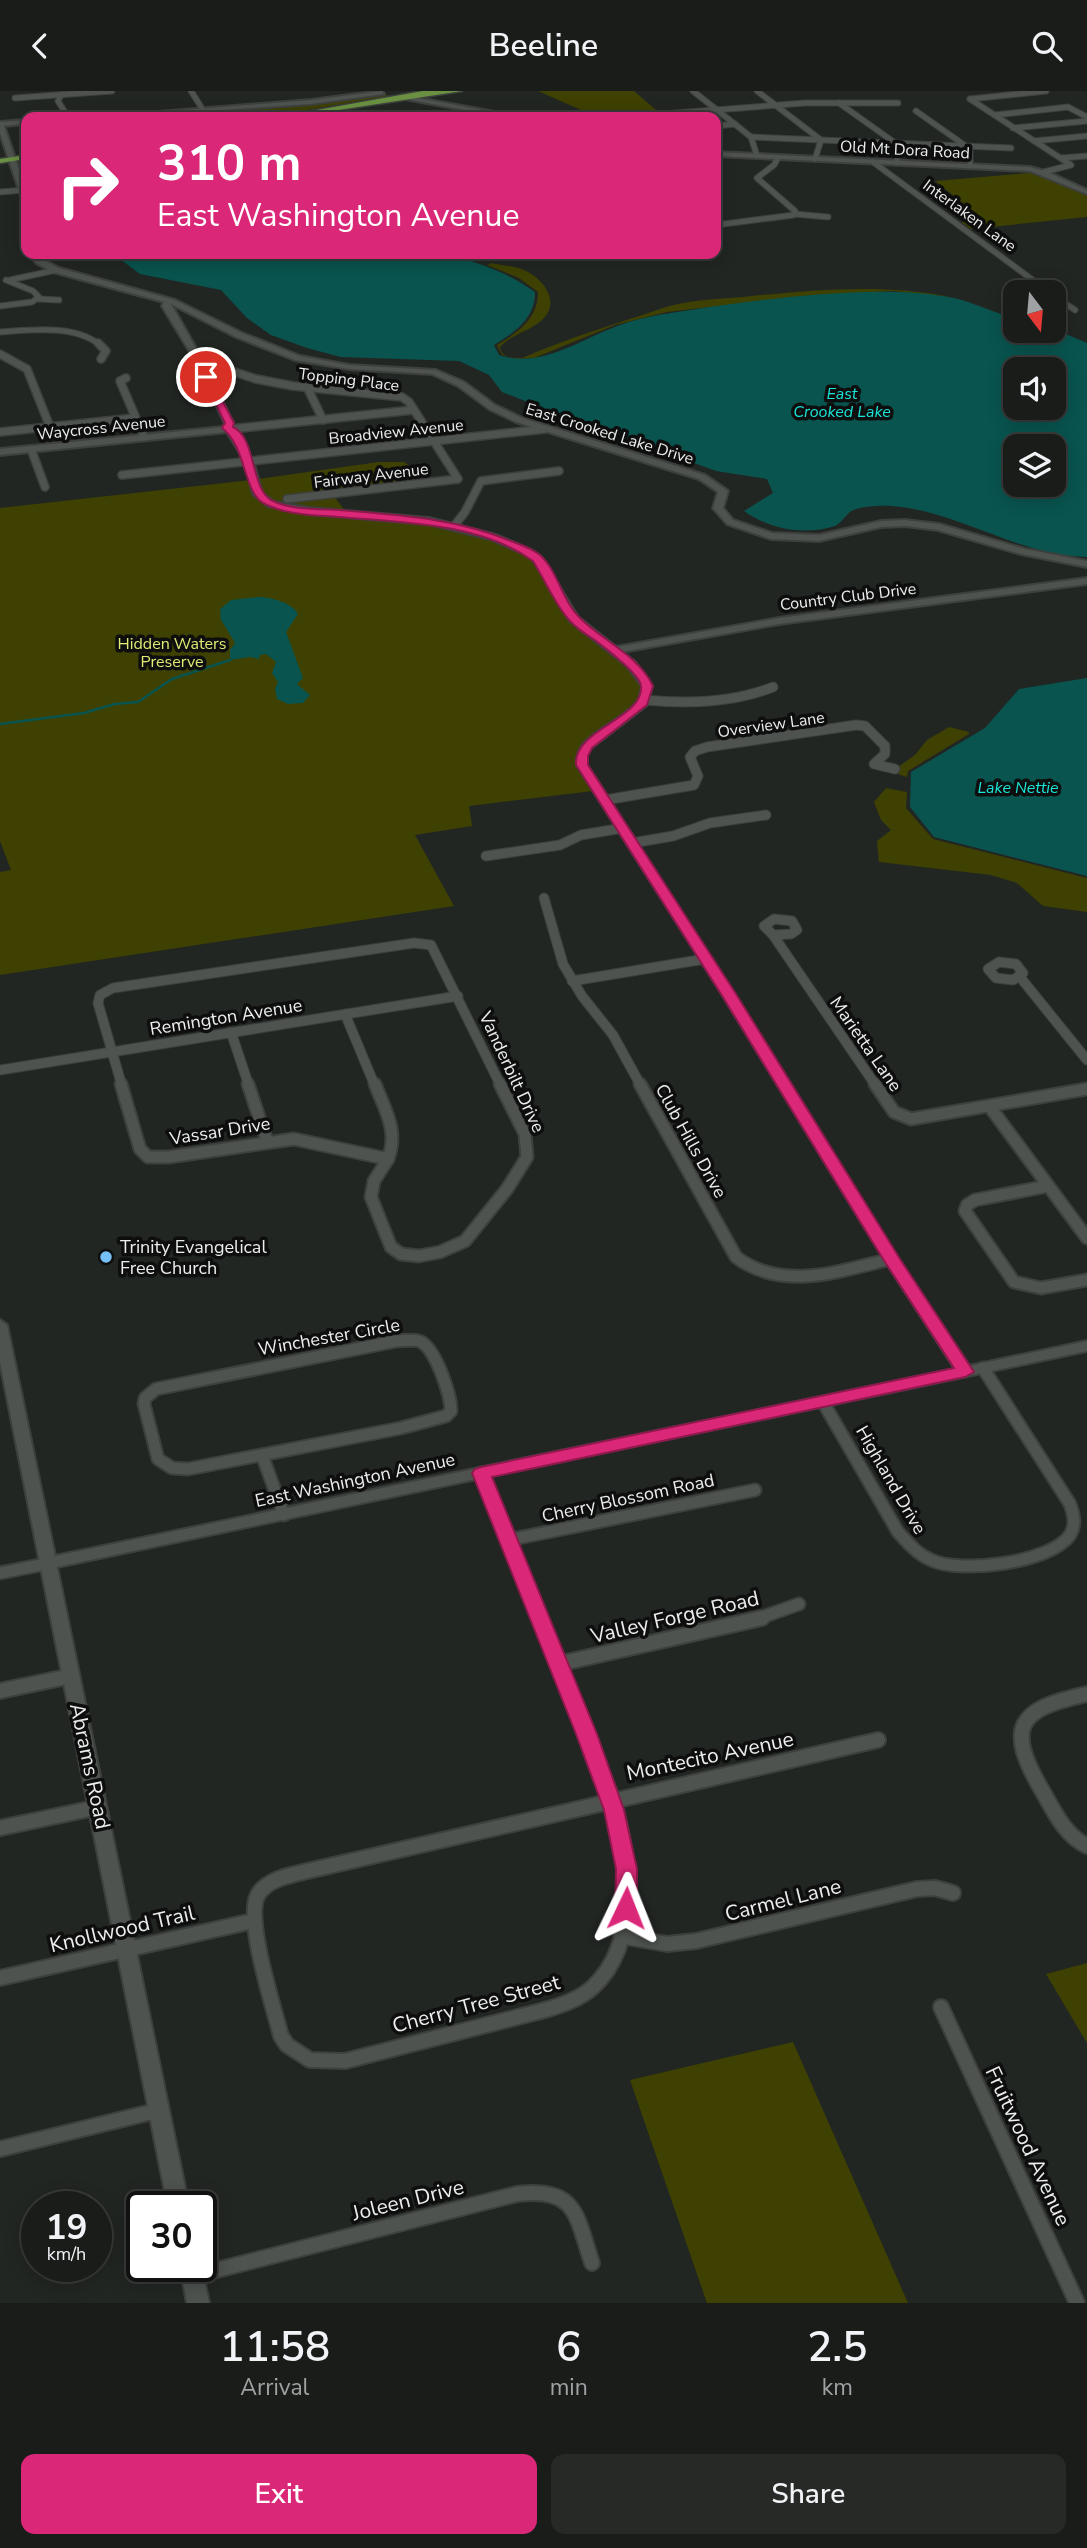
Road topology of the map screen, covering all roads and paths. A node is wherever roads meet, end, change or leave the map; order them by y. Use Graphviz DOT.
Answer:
graph roads {
  1 [pos="112,91"];
  2 [pos="191,91"];
  3 [pos="436,91"];
  4 [pos="458,91"];
  5 [pos="693,91"];
  6 [pos="757,91"];
  7 [pos="1046,91"];
  8 [pos="382,92"];
  9 [pos="61,95"];
  10 [pos="405,97"];
  11 [pos="15,98"];
  12 [pos="839,103"];
  13 [pos="898,103"];
  14 [pos="775,105"];
  15 [pos="203,110"];
  16 [pos="716,110"];
  17 [pos="916,111"];
  18 [pos="65,112"];
  19 [pos="173,112"];
  20 [pos="313,112"];
  21 [pos="329,112"];
  22 [pos="484,112"];
  23 [pos="689,112"];
  24 [pos="719,112"];
  25 [pos="721,114"];
  26 [pos="995,115"];
  27 [pos="1087,119"];
  28 [pos="21,122"];
  29 [pos="0,124"];
  30 [pos="735,124"];
  31 [pos="721,125"];
  32 [pos="1013,128"];
  33 [pos="1087,136"];
  34 [pos="751,137"];
  35 [pos="821,140"];
  36 [pos="1034,141"];
  37 [pos="894,143"];
  38 [pos="967,147"];
  39 [pos="1012,148"];
  40 [pos="721,154"];
  41 [pos="757,156"];
  42 [pos="1087,156"];
  43 [pos="778,157"];
  44 [pos="1061,158"];
  45 [pos="815,159"];
  46 [pos="21,160"];
  47 [pos="15,161"];
  48 [pos="873,162"];
  49 [pos="0,163"];
  50 [pos="897,163"];
  51 [pos="970,166"];
  52 [pos="1044,172"];
  53 [pos="21,178"];
  54 [pos="21,189"];
  55 [pos="0,192"];
  56 [pos="1086,193"];
  57 [pos="795,214"];
  58 [pos="828,217"];
  59 [pos="721,224"];
  60 [pos="38,259"];
  61 [pos="56,270"];
  62 [pos="1032,280"];
  63 [pos="3,281"];
  64 [pos="37,299"];
  65 [pos="59,300"];
  66 [pos="168,301"];
  67 [pos="1066,304"];
  68 [pos="0,306"];
  69 [pos="1075,310"];
  70 [pos="0,332"];
  71 [pos="0,354"];
  72 [pos="100,359"];
  73 [pos="198,359"];
  74 [pos="125,378"];
  75 [pos="308,389"];
  76 [pos="413,409"];
  77 [pos="135,418"];
  78 [pos="323,419"];
  79 [pos="50,427"];
  80 [pos="229,429"];
  81 [pos="545,429"];
  82 [pos="0,432"];
  83 [pos="144,437"];
  84 [pos="433,441"];
  85 [pos="31,449"];
  86 [pos="0,452"];
  87 [pos="249,461"];
  88 [pos="559,471"];
  89 [pos="122,475"];
  90 [pos="458,479"];
  91 [pos="45,487"];
  92 [pos="286,499"];
  93 [pos="454,526"];
  94 [pos="1087,565"];
  95 [pos="1087,581"];
  96 [pos="615,650"];
  97 [pos="773,687"];
  98 [pos="645,699"];
  99 [pos="895,769"];
  100 [pos="605,800"];
  101 [pos="766,815"];
  102 [pos="623,828"];
  103 [pos="632,842"];
  104 [pos="486,856"];
  105 [pos="544,898"];
  106 [pos="773,935"];
  107 [pos="705,959"];
  108 [pos="1020,977"];
  109 [pos="572,981"];
  110 [pos="104,992"];
  111 [pos="458,996"];
  112 [pos="345,1014"];
  113 [pos="231,1032"];
  114 [pos="112,1051"];
  115 [pos="1087,1060"];
  116 [pos="0,1070"];
  117 [pos="1087,1089"];
  118 [pos="990,1107"];
  119 [pos="267,1141"];
  120 [pos="389,1159"];
  121 [pos="1048,1186"];
  122 [pos="1087,1238"];
  123 [pos="891,1259"];
  124 [pos="1087,1280"];
  125 [pos="0,1325"];
  126 [pos="1087,1346"];
  127 [pos="983,1368"];
  128 [pos="965,1372"];
  129 [pos="7,1393"];
  130 [pos="823,1402"];
  131 [pos="262,1455"];
  132 [pos="481,1473"];
  133 [pos="755,1490"];
  134 [pos="284,1515"];
  135 [pos="508,1540"];
  136 [pos="50,1563"];
  137 [pos="0,1573"];
  138 [pos="799,1604"];
  139 [pos="558,1664"];
  140 [pos="71,1676"];
  141 [pos="0,1691"];
  142 [pos="1087,1694"];
  143 [pos="878,1740"];
  144 [pos="610,1799"];
  145 [pos="99,1807"];
  146 [pos="0,1828"];
  147 [pos="1087,1846"];
  148 [pos="953,1893"];
  149 [pos="253,1921"];
  150 [pos="621,1936"];
  151 [pos="127,1949"];
  152 [pos="0,1978"];
  153 [pos="941,2007"];
  154 [pos="160,2110"];
  155 [pos="0,2149"];
  156 [pos="176,2191"];
  157 [pos="592,2263"];
  158 [pos="217,2265"];
  159 [pos="194,2282"];
  160 [pos="198,2303"];
  161 [pos="1077,2303"];
  1 -- 9 [label="street"];
  2 -- 15 [label="street"];
  3 -- 10 [label="main road"];
  4 -- 10 [label="main road"];
  5 -- 16 [label="street"];
  6 -- 14 [label="street"];
  7 -- 26 [label="street"];
  8 -- 10 [label="street"];
  8 -- 15 [label="street"];
  9 -- 11 [label="street"];
  9 -- 18 [label="street"];
  10 -- 20 [label="main road"];
  10 -- 21 [label="main road"];
  10 -- 22 [label="street"];
  12 -- 13 [label="street"];
  12 -- 14 [label="street"];
  12 -- 37 [label="street"];
  14 -- 16 [label="street"];
  14 -- 35 [label="street"];
  15 -- 19 [label="street"];
  16 -- 23 [label="street"];
  16 -- 24 [label="street"];
  17 -- 38 [label="street"];
  25 -- 30 [label="street"];
  26 -- 27 [label="street"];
  26 -- 32 [label="street"];
  27 -- 32 [label="street"];
  28 -- 29 [label="street"];
  29 -- 47 [label="street"];
  30 -- 31 [label="street"];
  30 -- 34 [label="street"];
  32 -- 36 [label="street"];
  33 -- 36 [label="street"];
  34 -- 35 [label="street"];
  34 -- 41 [label="street"];
  35 -- 37 [label="street"];
  35 -- 45 [label="street"];
  36 -- 44 [label="street"];
  37 -- 38 [label="street"];
  37 -- 50 [label="street"];
  38 -- 39 [label="street"];
  38 -- 51 [label="street"];
  40 -- 41 [label="street, Old Mt Dora Road"];
  41 -- 43 [label="street, Old Mt Dora Road"];
  42 -- 44 [label="street"];
  43 -- 45 [label="street, Old Mt Dora Road"];
  43 -- 57 [label="street"];
  44 -- 52 [label="street"];
  45 -- 48 [label="street, Old Mt Dora Road"];
  46 -- 47 [label="main road"];
  47 -- 49 [label="main road"];
  47 -- 53 [label="street"];
  48 -- 50 [label="street, Old Mt Dora Road"];
  48 -- 62 [label="street, Interlaken Lane"];
  50 -- 51 [label="street, Old Mt Dora Road"];
  51 -- 52 [label="street, Old Mt Dora Road"];
  52 -- 56 [label="street, Old Mt Dora Road"];
  54 -- 55 [label="street"];
  57 -- 58 [label="street"];
  57 -- 59 [label="street"];
  60 -- 61 [label="street, East Crooked Lake Drive"];
  61 -- 63 [label="street"];
  61 -- 66 [label="street, East Crooked Lake Drive"];
  63 -- 64 [label="street"];
  64 -- 65 [label="street"];
  64 -- 68 [label="street"];
  66 -- 73 [label="street"];
  66 -- 81 [label="street, East Crooked Lake Drive"];
  67 -- 69 [label="street, Interlaken Lane"];
  70 -- 72 [label="street"];
  71 -- 79 [label="street"];
  73 -- 75 [label="street, Topping Place"];
  73 -- 80 [label="street"];
  74 -- 77 [label="street"];
  75 -- 76 [label="street, Topping Place"];
  75 -- 78 [label="street"];
  76 -- 78 [label="street, Waycross Avenue"];
  76 -- 84 [label="street, Topping Place"];
  77 -- 79 [label="street"];
  77 -- 83 [label="street"];
  78 -- 80 [label="street, Waycross Avenue"];
  79 -- 82 [label="street"];
  80 -- 83 [label="street, Waycross Avenue"];
  80 -- 87 [label="street"];
  81 -- 84 [label="street, Broadview Avenue"];
  81 -- 94 [label="street, East Crooked Lake Drive"];
  83 -- 85 [label="street, Waycross Avenue"];
  84 -- 87 [label="street, Broadview Avenue"];
  84 -- 90 [label="street, Topping Place"];
  85 -- 86 [label="street, Waycross Avenue"];
  85 -- 91 [label="street"];
  87 -- 89 [label="street, Broadview Avenue"];
  87 -- 93 [label="street"];
  88 -- 93 [label="street"];
  90 -- 92 [label="street, Fairway Avenue"];
  93 -- 96 [label="street"];
  95 -- 96 [label="street, Country Club Drive"];
  96 -- 98 [label="street"];
  97 -- 98 [label="street"];
  98 -- 100 [label="street"];
  99 -- 100 [label="street, Overview Lane"];
  100 -- 102 [label="street"];
  101 -- 103 [label="street"];
  102 -- 103 [label="street"];
  102 -- 104 [label="street"];
  103 -- 107 [label="street"];
  105 -- 109 [label="street, Club Hills Drive"];
  106 -- 118 [label="street, Marietta Lane"];
  107 -- 109 [label="street"];
  107 -- 123 [label="street"];
  108 -- 115 [label="street"];
  109 -- 123 [label="street, Club Hills Drive"];
  110 -- 111 [label="street, Vanderbilt Drive"];
  110 -- 114 [label="street, Vassar Drive"];
  111 -- 112 [label="street, Remington Avenue"];
  111 -- 120 [label="street, Vanderbilt Drive"];
  112 -- 113 [label="street, Remington Avenue"];
  112 -- 120 [label="street, Vanderbilt Drive"];
  113 -- 114 [label="street, Remington Avenue"];
  113 -- 119 [label="street"];
  114 -- 116 [label="street, Remington Avenue"];
  114 -- 119 [label="street, Vassar Drive"];
  117 -- 118 [label="street, Marietta Lane"];
  118 -- 121 [label="street"];
  119 -- 120 [label="street, Vassar Drive"];
  121 -- 122 [label="street"];
  121 -- 124 [label="street"];
  123 -- 128 [label="street"];
  125 -- 129 [label="street, Abrams Road"];
  126 -- 127 [label="street, East Washington Avenue"];
  127 -- 128 [label="street, East Washington Avenue"];
  127 -- 130 [label="street, Highland Drive"];
  128 -- 130 [label="street, East Washington Avenue"];
  129 -- 136 [label="street, Abrams Road"];
  130 -- 132 [label="street, East Washington Avenue"];
  131 -- 131 [label="street, Winchester Circle"];
  131 -- 134 [label="street"];
  132 -- 134 [label="street, East Washington Avenue"];
  132 -- 135 [label="street, Cherry Tree Street"];
  133 -- 135 [label="street, Cherry Blossom Road"];
  134 -- 136 [label="street, East Washington Avenue"];
  135 -- 139 [label="street, Cherry Tree Street"];
  136 -- 137 [label="street, East Washington Avenue"];
  136 -- 140 [label="street, Abrams Road"];
  138 -- 139 [label="street, Valley Forge Road"];
  139 -- 144 [label="street, Cherry Tree Street"];
  140 -- 141 [label="street"];
  140 -- 145 [label="street, Abrams Road"];
  142 -- 147 [label="street"];
  143 -- 144 [label="street, Montecito Avenue"];
  144 -- 149 [label="street, Montecito Avenue"];
  144 -- 150 [label="street, Cherry Tree Street"];
  145 -- 146 [label="street"];
  145 -- 151 [label="street, Abrams Road"];
  148 -- 150 [label="street, Carmel Lane"];
  149 -- 150 [label="street, Cherry Tree Street"];
  149 -- 151 [label="street, Knollwood Trail"];
  151 -- 152 [label="street, Knollwood Trail"];
  151 -- 154 [label="street, Abrams Road"];
  153 -- 161 [label="street, Fruitwood Avenue"];
  154 -- 155 [label="street"];
  154 -- 156 [label="street, Abrams Road"];
  157 -- 158 [label="street, Joleen Drive"];
  159 -- 160 [label="street"];
}
